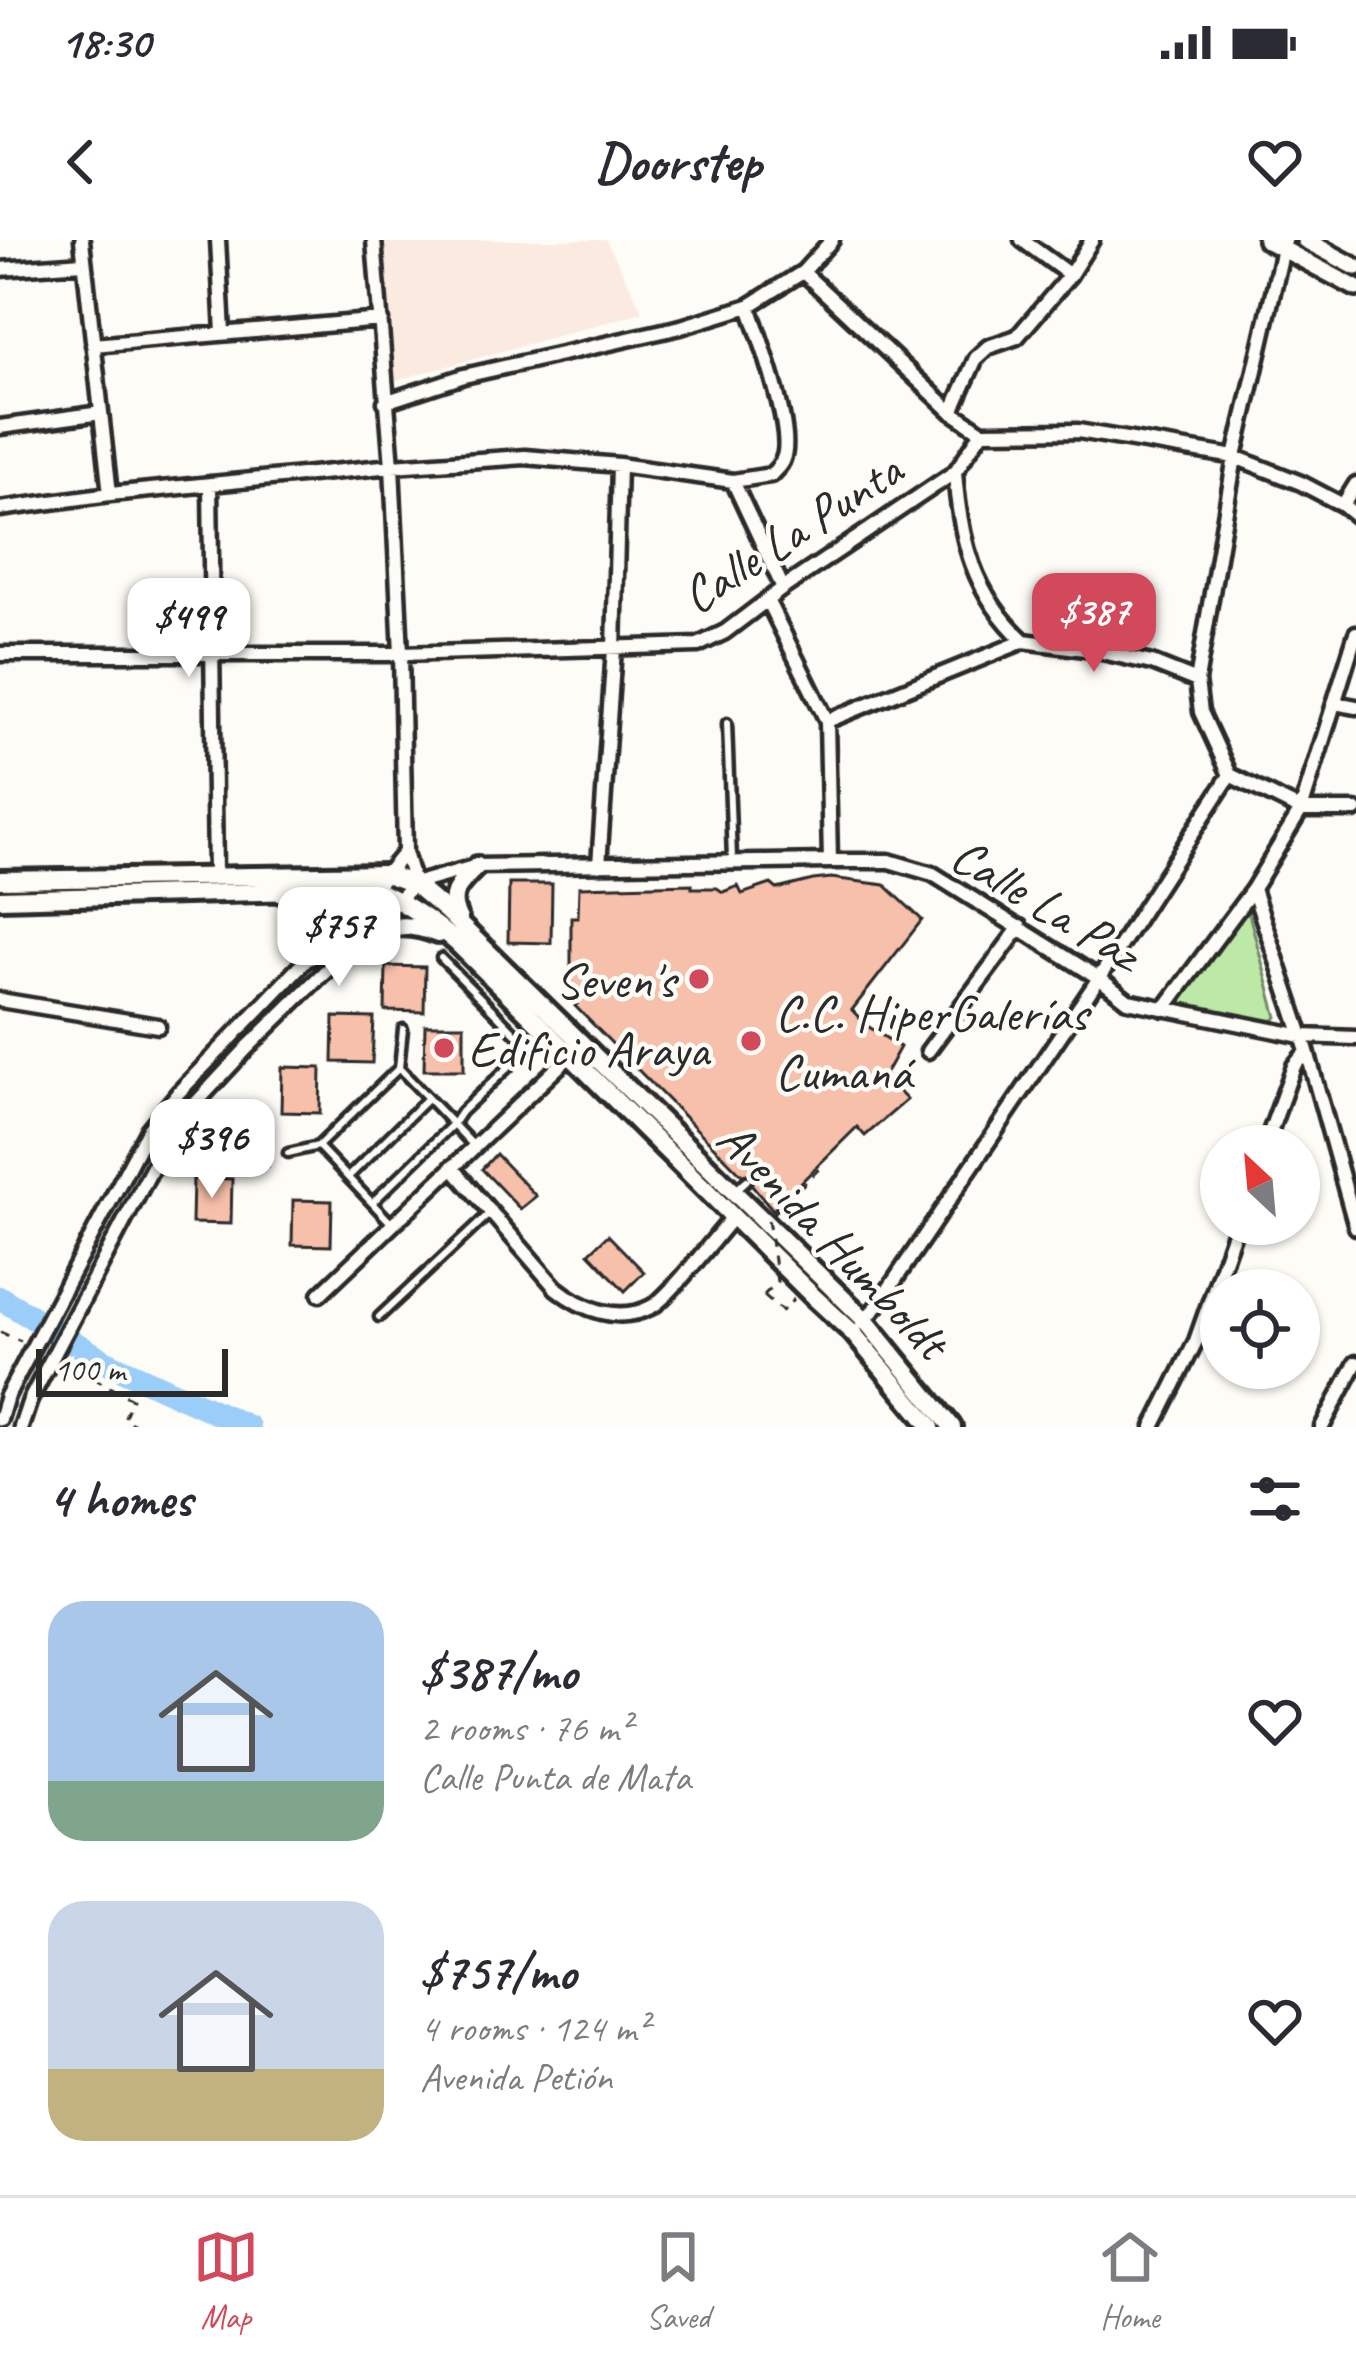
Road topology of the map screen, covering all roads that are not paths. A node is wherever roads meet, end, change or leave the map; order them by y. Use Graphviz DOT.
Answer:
graph roads {
  1 [pos="82,240"];
  2 [pos="218,240"];
  3 [pos="374,240"];
  4 [pos="832,240"];
  5 [pos="1022,240"];
  6 [pos="1092,240"];
  7 [pos="1266,240"];
  8 [pos="1305,240"];
  9 [pos="1284,245"];
  10 [pos="83,263"];
  11 [pos="1356,267"];
  12 [pos="0,269"];
  13 [pos="803,272"];
  14 [pos="1070,275"];
  15 [pos="1356,288"];
  16 [pos="749,306"];
  17 [pos="381,320"];
  18 [pos="223,333"];
  19 [pos="93,345"];
  20 [pos="385,402"];
  21 [pos="952,412"];
  22 [pos="101,413"];
  23 [pos="0,427"];
  24 [pos="982,433"];
  25 [pos="1235,457"];
  26 [pos="619,465"];
  27 [pos="392,466"];
  28 [pos="955,472"];
  29 [pos="733,481"];
  30 [pos="210,484"];
  31 [pos="1356,484"];
  32 [pos="110,494"];
  33 [pos="1343,505"];
  34 [pos="0,509"];
  35 [pos="1356,516"];
  36 [pos="783,588"];
  37 [pos="768,602"];
  38 [pos="1356,633"];
  39 [pos="1024,641"];
  40 [pos="614,650"];
  41 [pos="0,654"];
  42 [pos="213,654"];
  43 [pos="401,654"];
  44 [pos="1197,681"];
  45 [pos="1335,703"];
  46 [pos="1356,706"];
  47 [pos="827,721"];
  48 [pos="727,724"];
  49 [pos="1230,775"];
  50 [pos="1301,810"];
  51 [pos="1356,810"];
  52 [pos="405,852"];
  53 [pos="830,862"];
  54 [pos="732,863"];
  55 [pos="598,865"];
  56 [pos="477,866"];
  57 [pos="386,874"];
  58 [pos="215,875"];
  59 [pos="0,880"];
  60 [pos="414,884"];
  61 [pos="374,889"];
  62 [pos="1253,889"];
  63 [pos="271,890"];
  64 [pos="0,899"];
  65 [pos="397,899"];
  66 [pos="1020,927"];
  67 [pos="459,935"];
  68 [pos="354,942"];
  69 [pos="310,956"];
  70 [pos="441,958"];
  71 [pos="1099,978"];
  72 [pos="0,1000"];
  73 [pos="1164,1009"];
  74 [pos="158,1026"];
  75 [pos="403,1029"];
  76 [pos="1302,1036"];
  77 [pos="1356,1038"];
  78 [pos="576,1050"];
  79 [pos="1307,1051"];
  80 [pos="928,1052"];
  81 [pos="399,1068"];
  82 [pos="428,1098"];
  83 [pos="453,1124"];
  84 [pos="1273,1125"];
  85 [pos="318,1146"];
  86 [pos="474,1146"];
  87 [pos="288,1153"];
  88 [pos="452,1167"];
  89 [pos="348,1178"];
  90 [pos="747,1180"];
  91 [pos="733,1193"];
  92 [pos="372,1203"];
  93 [pos="490,1213"];
  94 [pos="733,1217"];
  95 [pos="392,1224"];
  96 [pos="1356,1227"];
  97 [pos="1230,1245"];
  98 [pos="320,1294"];
  99 [pos="380,1317"];
  100 [pos="859,1326"];
  101 [pos="1356,1363"];
  102 [pos="0,1419"];
  103 [pos="21,1427"];
  104 [pos="932,1427"];
  105 [pos="952,1427"];
  106 [pos="1153,1427"];
  107 [pos="1322,1427"];
  1 -- 10 [label="street"];
  2 -- 18 [label="street"];
  3 -- 17 [label="street"];
  4 -- 13 [label="street"];
  5 -- 14 [label="street"];
  6 -- 14 [label="street"];
  7 -- 9 [label="street"];
  8 -- 11 [label="street"];
  9 -- 15 [label="street"];
  9 -- 25 [label="street"];
  10 -- 12 [label="street"];
  10 -- 19 [label="street"];
  13 -- 16 [label="street"];
  13 -- 21 [label="street"];
  14 -- 21 [label="street"];
  16 -- 20 [label="street"];
  16 -- 29 [label="street"];
  17 -- 18 [label="street"];
  17 -- 20 [label="street"];
  18 -- 19 [label="street"];
  19 -- 22 [label="street"];
  20 -- 27 [label="street"];
  21 -- 24 [label="street"];
  22 -- 23 [label="street"];
  22 -- 32 [label="street"];
  24 -- 25 [label="street"];
  24 -- 28 [label="street, Calle La Punta"];
  25 -- 33 [label="street"];
  25 -- 44 [label="street"];
  26 -- 27 [label="street"];
  26 -- 29 [label="street"];
  26 -- 40 [label="street"];
  27 -- 30 [label="street"];
  27 -- 43 [label="street"];
  28 -- 36 [label="street, Calle La Punta"];
  28 -- 39 [label="street"];
  29 -- 36 [label="street"];
  30 -- 32 [label="street"];
  30 -- 42 [label="street"];
  31 -- 33 [label="street"];
  32 -- 34 [label="street"];
  33 -- 35 [label="street"];
  36 -- 37 [label="street, Calle La Punta"];
  37 -- 40 [label="street, Calle La Punta"];
  37 -- 47 [label="street"];
  38 -- 45 [label="street"];
  39 -- 44 [label="street"];
  39 -- 47 [label="street"];
  40 -- 43 [label="street, Calle La Punta"];
  40 -- 55 [label="street"];
  41 -- 42 [label="street, Calle La Punta"];
  42 -- 43 [label="street, Calle La Punta"];
  42 -- 58 [label="street"];
  43 -- 52 [label="street"];
  44 -- 49 [label="street"];
  45 -- 46 [label="street"];
  45 -- 50 [label="street"];
  47 -- 53 [label="street"];
  48 -- 54 [label="lane"];
  49 -- 50 [label="street"];
  49 -- 71 [label="street"];
  50 -- 51 [label="street"];
  50 -- 62 [label="street"];
  52 -- 57 [label="street"];
  52 -- 60 [label="street"];
  53 -- 54 [label="street, Calle La Paz"];
  53 -- 66 [label="street, Calle La Paz"];
  54 -- 55 [label="street, Calle La Paz"];
  55 -- 56 [label="street, Calle La Paz"];
  56 -- 60 [label="street, Calle La Paz"];
  56 -- 67 [label="main road"];
  57 -- 58 [label="main road, Avenida Humboldt"];
  57 -- 60 [label="main road, Avenida Humboldt"];
  57 -- 61 [label="street"];
  58 -- 59 [label="main road, Avenida Humboldt"];
  60 -- 65 [label="street"];
  60 -- 67 [label="main road, Avenida Humboldt"];
  61 -- 63 [label="main road"];
  61 -- 65 [label="main road, Avenida Humboldt"];
  61 -- 69 [label="street"];
  62 -- 73 [label="street"];
  62 -- 76 [label="street"];
  63 -- 64 [label="main road"];
  63 -- 69 [label="main road"];
  65 -- 67 [label="main road, Avenida Humboldt"];
  65 -- 68 [label="street"];
  66 -- 71 [label="street, Calle La Paz"];
  66 -- 80 [label="street"];
  67 -- 68 [label="main road"];
  67 -- 78 [label="main road, Avenida Humboldt"];
  68 -- 103 [label="street, bridge"];
  69 -- 102 [label="street, bridge"];
  70 -- 83 [label="lane"];
  71 -- 73 [label="street, Calle La Paz"];
  71 -- 100 [label="street"];
  72 -- 74 [label="street"];
  73 -- 76 [label="street, Calle La Paz"];
  75 -- 81 [label="lane"];
  76 -- 77 [label="street, Calle La Paz"];
  76 -- 79 [label="street"];
  78 -- 86 [label="street"];
  78 -- 91 [label="main road, Avenida Humboldt"];
  78 -- 94 [label="main road, Avenida Humboldt"];
  79 -- 84 [label="street"];
  79 -- 96 [label="street"];
  81 -- 82 [label="lane"];
  81 -- 85 [label="lane"];
  82 -- 83 [label="lane"];
  82 -- 89 [label="lane"];
  83 -- 86 [label="lane"];
  83 -- 92 [label="lane"];
  85 -- 87 [label="lane"];
  85 -- 89 [label="lane"];
  86 -- 88 [label="street"];
  88 -- 93 [label="street"];
  88 -- 95 [label="street"];
  89 -- 92 [label="lane"];
  90 -- 91 [label="lane"];
  91 -- 100 [label="main road, Avenida Humboldt"];
  92 -- 95 [label="lane"];
  93 -- 94 [label="street"];
  93 -- 99 [label="lane"];
  94 -- 100 [label="main road, Avenida Humboldt"];
  95 -- 98 [label="street"];
  97 -- 106 [label="street"];
  100 -- 104 [label="main road, Avenida Humboldt"];
  100 -- 105 [label="main road, Avenida Humboldt"];
  101 -- 107 [label="street"];
}
